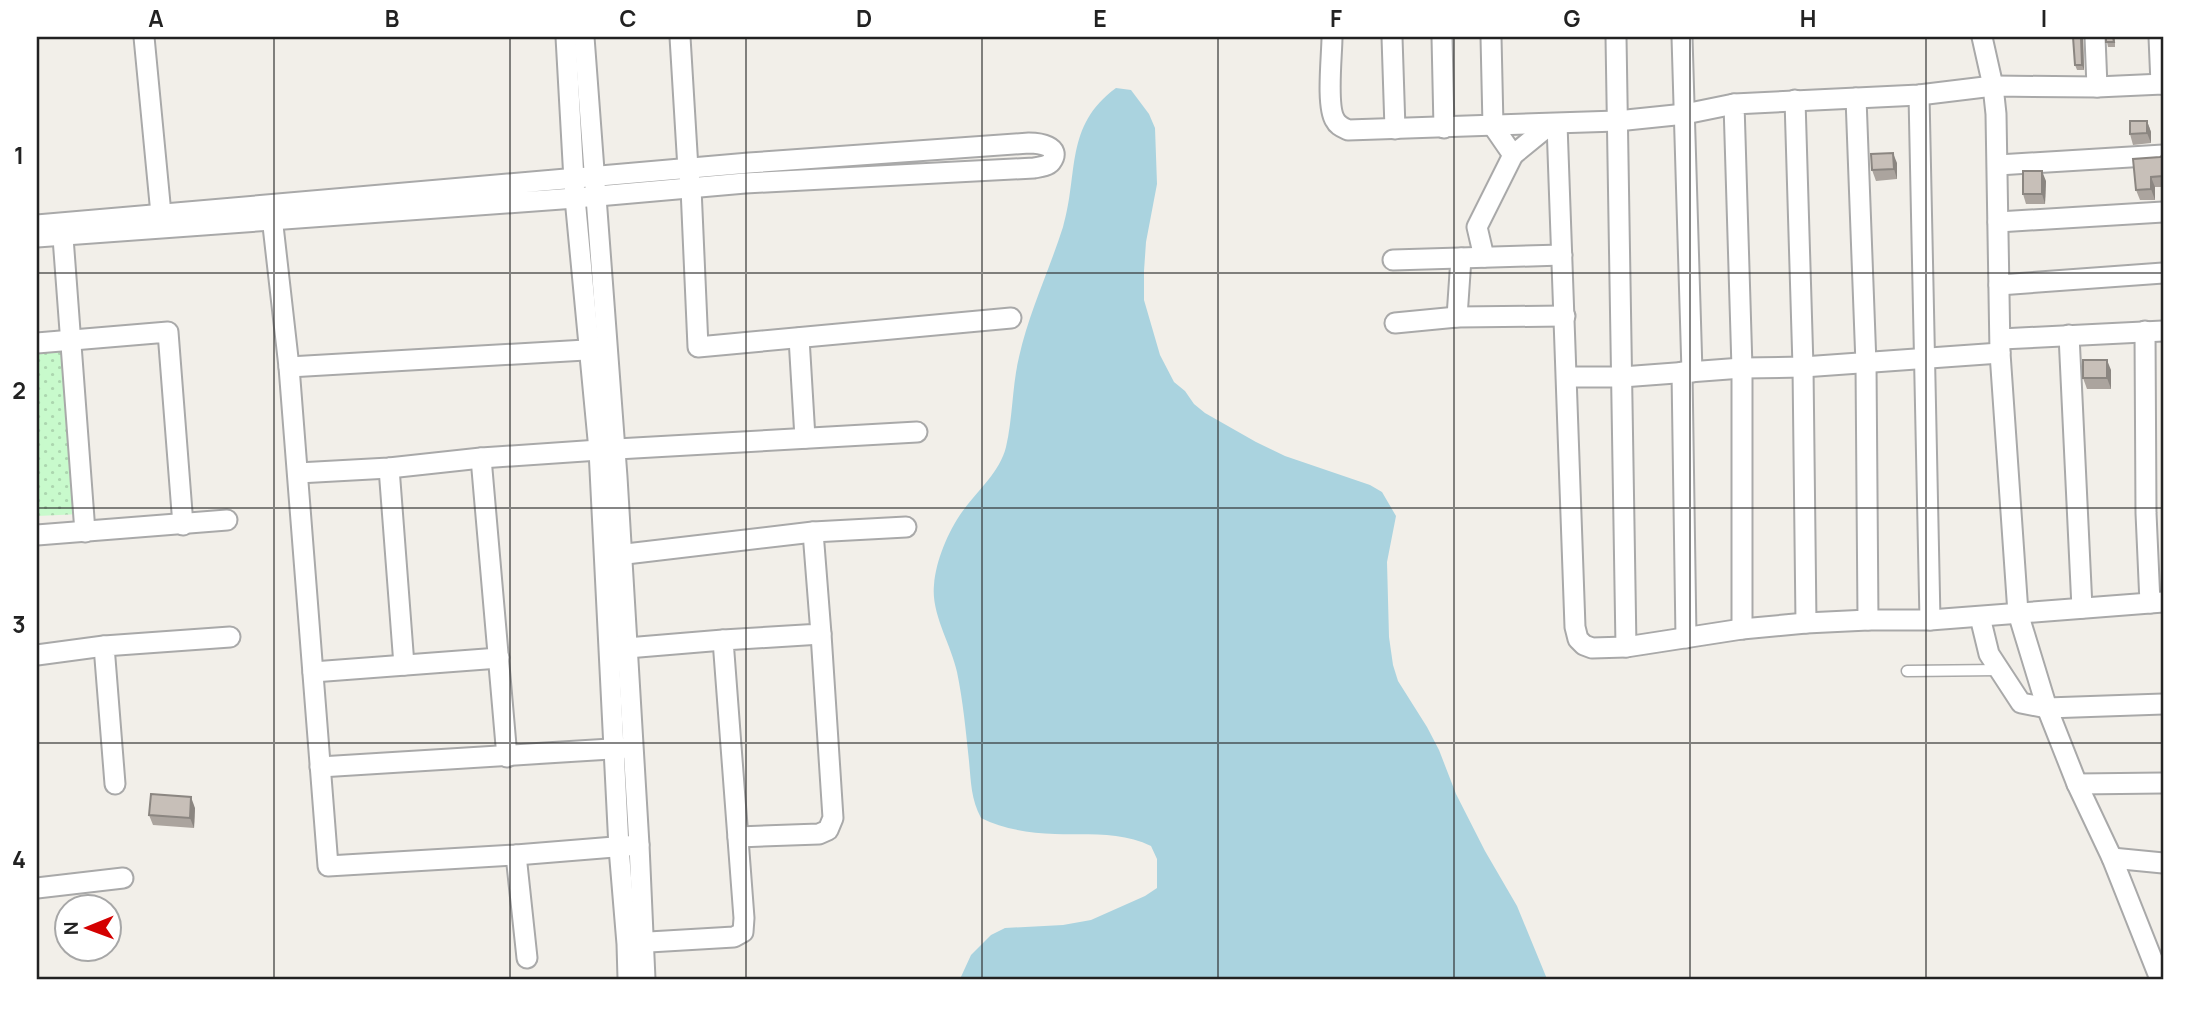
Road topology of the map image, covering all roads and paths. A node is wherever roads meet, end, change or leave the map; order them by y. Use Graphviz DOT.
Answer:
graph roads {
  1 [pos="144,37"];
  2 [pos="566,37"];
  3 [pos="584,37"];
  4 [pos="680,37"];
  5 [pos="1332,37"];
  6 [pos="1392,37"];
  7 [pos="1442,37"];
  8 [pos="1492,37"];
  9 [pos="1616,37"];
  10 [pos="1682,37"];
  11 [pos="1982,37"];
  12 [pos="2095,37"];
  13 [pos="2160,37"];
  14 [pos="2162,84"];
  15 [pos="1993,86"];
  16 [pos="2097,87"];
  17 [pos="1919,94"];
  18 [pos="1856,99"];
  19 [pos="1795,100"];
  20 [pos="1734,104"];
  21 [pos="1685,114"];
  22 [pos="1617,121"];
  23 [pos="1554,124"];
  24 [pos="1493,126"];
  25 [pos="1444,128"];
  26 [pos="1395,129"];
  27 [pos="1513,155"];
  28 [pos="2163,155"];
  29 [pos="1998,165"];
  30 [pos="690,178"];
  31 [pos="596,186"];
  32 [pos="575,188"];
  33 [pos="271,212"];
  34 [pos="2163,212"];
  35 [pos="163,220"];
  36 [pos="1998,222"];
  37 [pos="37,225"];
  38 [pos="62,230"];
  39 [pos="37,237"];
  40 [pos="1562,255"];
  41 [pos="1484,257"];
  42 [pos="1461,258"];
  43 [pos="1393,260"];
  44 [pos="2163,273"];
  45 [pos="1999,285"];
  46 [pos="1564,316"];
  47 [pos="1457,317"];
  48 [pos="1011,318"];
  49 [pos="1395,323"];
  50 [pos="2154,331"];
  51 [pos="2069,335"];
  52 [pos="799,338"];
  53 [pos="70,341"];
  54 [pos="37,343"];
  55 [pos="2001,346"];
  56 [pos="599,349"];
  57 [pos="1925,359"];
  58 [pos="1866,364"];
  59 [pos="289,367"];
  60 [pos="1803,367"];
  61 [pos="1742,368"];
  62 [pos="1687,372"];
  63 [pos="1622,376"];
  64 [pos="1567,377"];
  65 [pos="917,432"];
  66 [pos="805,438"];
  67 [pos="607,449"];
  68 [pos="481,458"];
  69 [pos="389,468"];
  70 [pos="298,473"];
  71 [pos="228,520"];
  72 [pos="183,525"];
  73 [pos="906,527"];
  74 [pos="85,532"];
  75 [pos="813,532"];
  76 [pos="37,534"];
  77 [pos="613,555"];
  78 [pos="2156,603"];
  79 [pos="2082,608"];
  80 [pos="2018,613"];
  81 [pos="1980,617"];
  82 [pos="1868,620"];
  83 [pos="1930,620"];
  84 [pos="1806,623"];
  85 [pos="1742,629"];
  86 [pos="821,634"];
  87 [pos="230,637"];
  88 [pos="1686,638"];
  89 [pos="723,640"];
  90 [pos="104,646"];
  91 [pos="1626,648"];
  92 [pos="618,649"];
  93 [pos="37,655"];
  94 [pos="499,658"];
  95 [pos="404,665"];
  96 [pos="2000,670"];
  97 [pos="1907,671"];
  98 [pos="313,672"];
  99 [pos="2163,704"];
  100 [pos="2047,708"];
  101 [pos="623,749"];
  102 [pos="507,757"];
  103 [pos="320,767"];
  104 [pos="2163,783"];
  105 [pos="115,784"];
  106 [pos="2077,784"];
  107 [pos="738,837"];
  108 [pos="639,845"];
  109 [pos="619,848"];
  110 [pos="516,855"];
  111 [pos="2112,858"];
  112 [pos="2163,863"];
  113 [pos="122,878"];
  114 [pos="37,888"];
  115 [pos="635,943"];
  116 [pos="527,958"];
  117 [pos="2160,971"];
  118 [pos="628,979"];
  119 [pos="645,979"];
  1 -- 35 [label="street"];
  2 -- 32 [label="street"];
  3 -- 31 [label="street"];
  4 -- 30 [label="street"];
  5 -- 26 [label="street"];
  6 -- 26 [label="street"];
  7 -- 25 [label="street"];
  8 -- 24 [label="street"];
  9 -- 22 [label="street"];
  10 -- 21 [label="street"];
  11 -- 15 [label="street"];
  12 -- 16 [label="street"];
  13 -- 14 [label="street"];
  14 -- 16 [label="street"];
  15 -- 16 [label="street"];
  15 -- 17 [label="street"];
  15 -- 29 [label="street"];
  17 -- 18 [label="street"];
  17 -- 57 [label="street"];
  18 -- 19 [label="street"];
  18 -- 58 [label="street"];
  19 -- 20 [label="street"];
  19 -- 60 [label="street"];
  20 -- 21 [label="street"];
  20 -- 61 [label="street"];
  21 -- 22 [label="street"];
  21 -- 62 [label="street"];
  22 -- 23 [label="street"];
  22 -- 63 [label="street"];
  23 -- 24 [label="street"];
  23 -- 27 [label="street"];
  23 -- 40 [label="street"];
  24 -- 25 [label="street"];
  24 -- 27 [label="street"];
  25 -- 26 [label="street"];
  27 -- 41 [label="street"];
  28 -- 29 [label="street"];
  29 -- 36 [label="street"];
  30 -- 30 [label="street"];
  30 -- 31 [label="street"];
  30 -- 52 [label="street"];
  31 -- 32 [label="street"];
  31 -- 56 [label="street"];
  32 -- 33 [label="street"];
  32 -- 56 [label="street"];
  33 -- 35 [label="street"];
  33 -- 59 [label="street"];
  34 -- 36 [label="street"];
  35 -- 38 [label="street"];
  36 -- 45 [label="street"];
  37 -- 38 [label="street"];
  38 -- 39 [label="street"];
  38 -- 53 [label="street"];
  40 -- 41 [label="street"];
  40 -- 46 [label="street"];
  41 -- 42 [label="street"];
  42 -- 43 [label="street"];
  42 -- 47 [label="street"];
  44 -- 45 [label="street"];
  45 -- 55 [label="street"];
  46 -- 47 [label="street"];
  46 -- 64 [label="street"];
  47 -- 49 [label="street"];
  48 -- 52 [label="street"];
  50 -- 51 [label="street"];
  50 -- 78 [label="street"];
  51 -- 55 [label="street"];
  51 -- 79 [label="street"];
  52 -- 66 [label="street"];
  53 -- 54 [label="street"];
  53 -- 72 [label="street"];
  53 -- 74 [label="street"];
  55 -- 57 [label="street"];
  55 -- 80 [label="street"];
  56 -- 59 [label="street"];
  56 -- 67 [label="street"];
  57 -- 58 [label="street"];
  57 -- 83 [label="street"];
  58 -- 60 [label="street"];
  58 -- 82 [label="street"];
  59 -- 70 [label="street"];
  60 -- 61 [label="street"];
  60 -- 84 [label="street"];
  61 -- 62 [label="street"];
  61 -- 85 [label="street"];
  62 -- 63 [label="street"];
  62 -- 88 [label="street"];
  63 -- 64 [label="street"];
  63 -- 91 [label="street"];
  64 -- 91 [label="street"];
  65 -- 66 [label="street"];
  66 -- 67 [label="street"];
  67 -- 68 [label="street"];
  67 -- 77 [label="street"];
  68 -- 69 [label="street"];
  68 -- 94 [label="street"];
  69 -- 70 [label="street"];
  69 -- 95 [label="street"];
  70 -- 98 [label="street"];
  71 -- 72 [label="street"];
  72 -- 74 [label="street"];
  73 -- 75 [label="street"];
  74 -- 76 [label="street"];
  75 -- 77 [label="street"];
  75 -- 86 [label="street"];
  77 -- 92 [label="street"];
  78 -- 79 [label="street"];
  79 -- 80 [label="street"];
  80 -- 81 [label="street"];
  80 -- 100 [label="street"];
  81 -- 83 [label="street"];
  81 -- 96 [label="street"];
  82 -- 83 [label="street"];
  82 -- 84 [label="street"];
  84 -- 85 [label="street"];
  85 -- 88 [label="street"];
  86 -- 89 [label="street"];
  86 -- 107 [label="street"];
  87 -- 90 [label="street"];
  88 -- 91 [label="street"];
  89 -- 92 [label="street"];
  89 -- 107 [label="street"];
  90 -- 93 [label="street"];
  90 -- 105 [label="street"];
  92 -- 101 [label="street"];
  94 -- 95 [label="street"];
  94 -- 102 [label="street"];
  95 -- 98 [label="street"];
  96 -- 97 [label="lane"];
  96 -- 100 [label="street"];
  98 -- 103 [label="street"];
  99 -- 100 [label="street"];
  100 -- 106 [label="street"];
  101 -- 102 [label="street"];
  101 -- 108 [label="street"];
  101 -- 109 [label="street"];
  102 -- 103 [label="street"];
  103 -- 110 [label="street"];
  104 -- 106 [label="street"];
  106 -- 111 [label="street"];
  107 -- 115 [label="street"];
  108 -- 109 [label="street"];
  108 -- 115 [label="street"];
  109 -- 110 [label="street"];
  109 -- 115 [label="street"];
  110 -- 116 [label="street"];
  111 -- 112 [label="street"];
  111 -- 117 [label="street"];
  113 -- 114 [label="street"];
  115 -- 118 [label="street"];
  115 -- 119 [label="street"];
}
